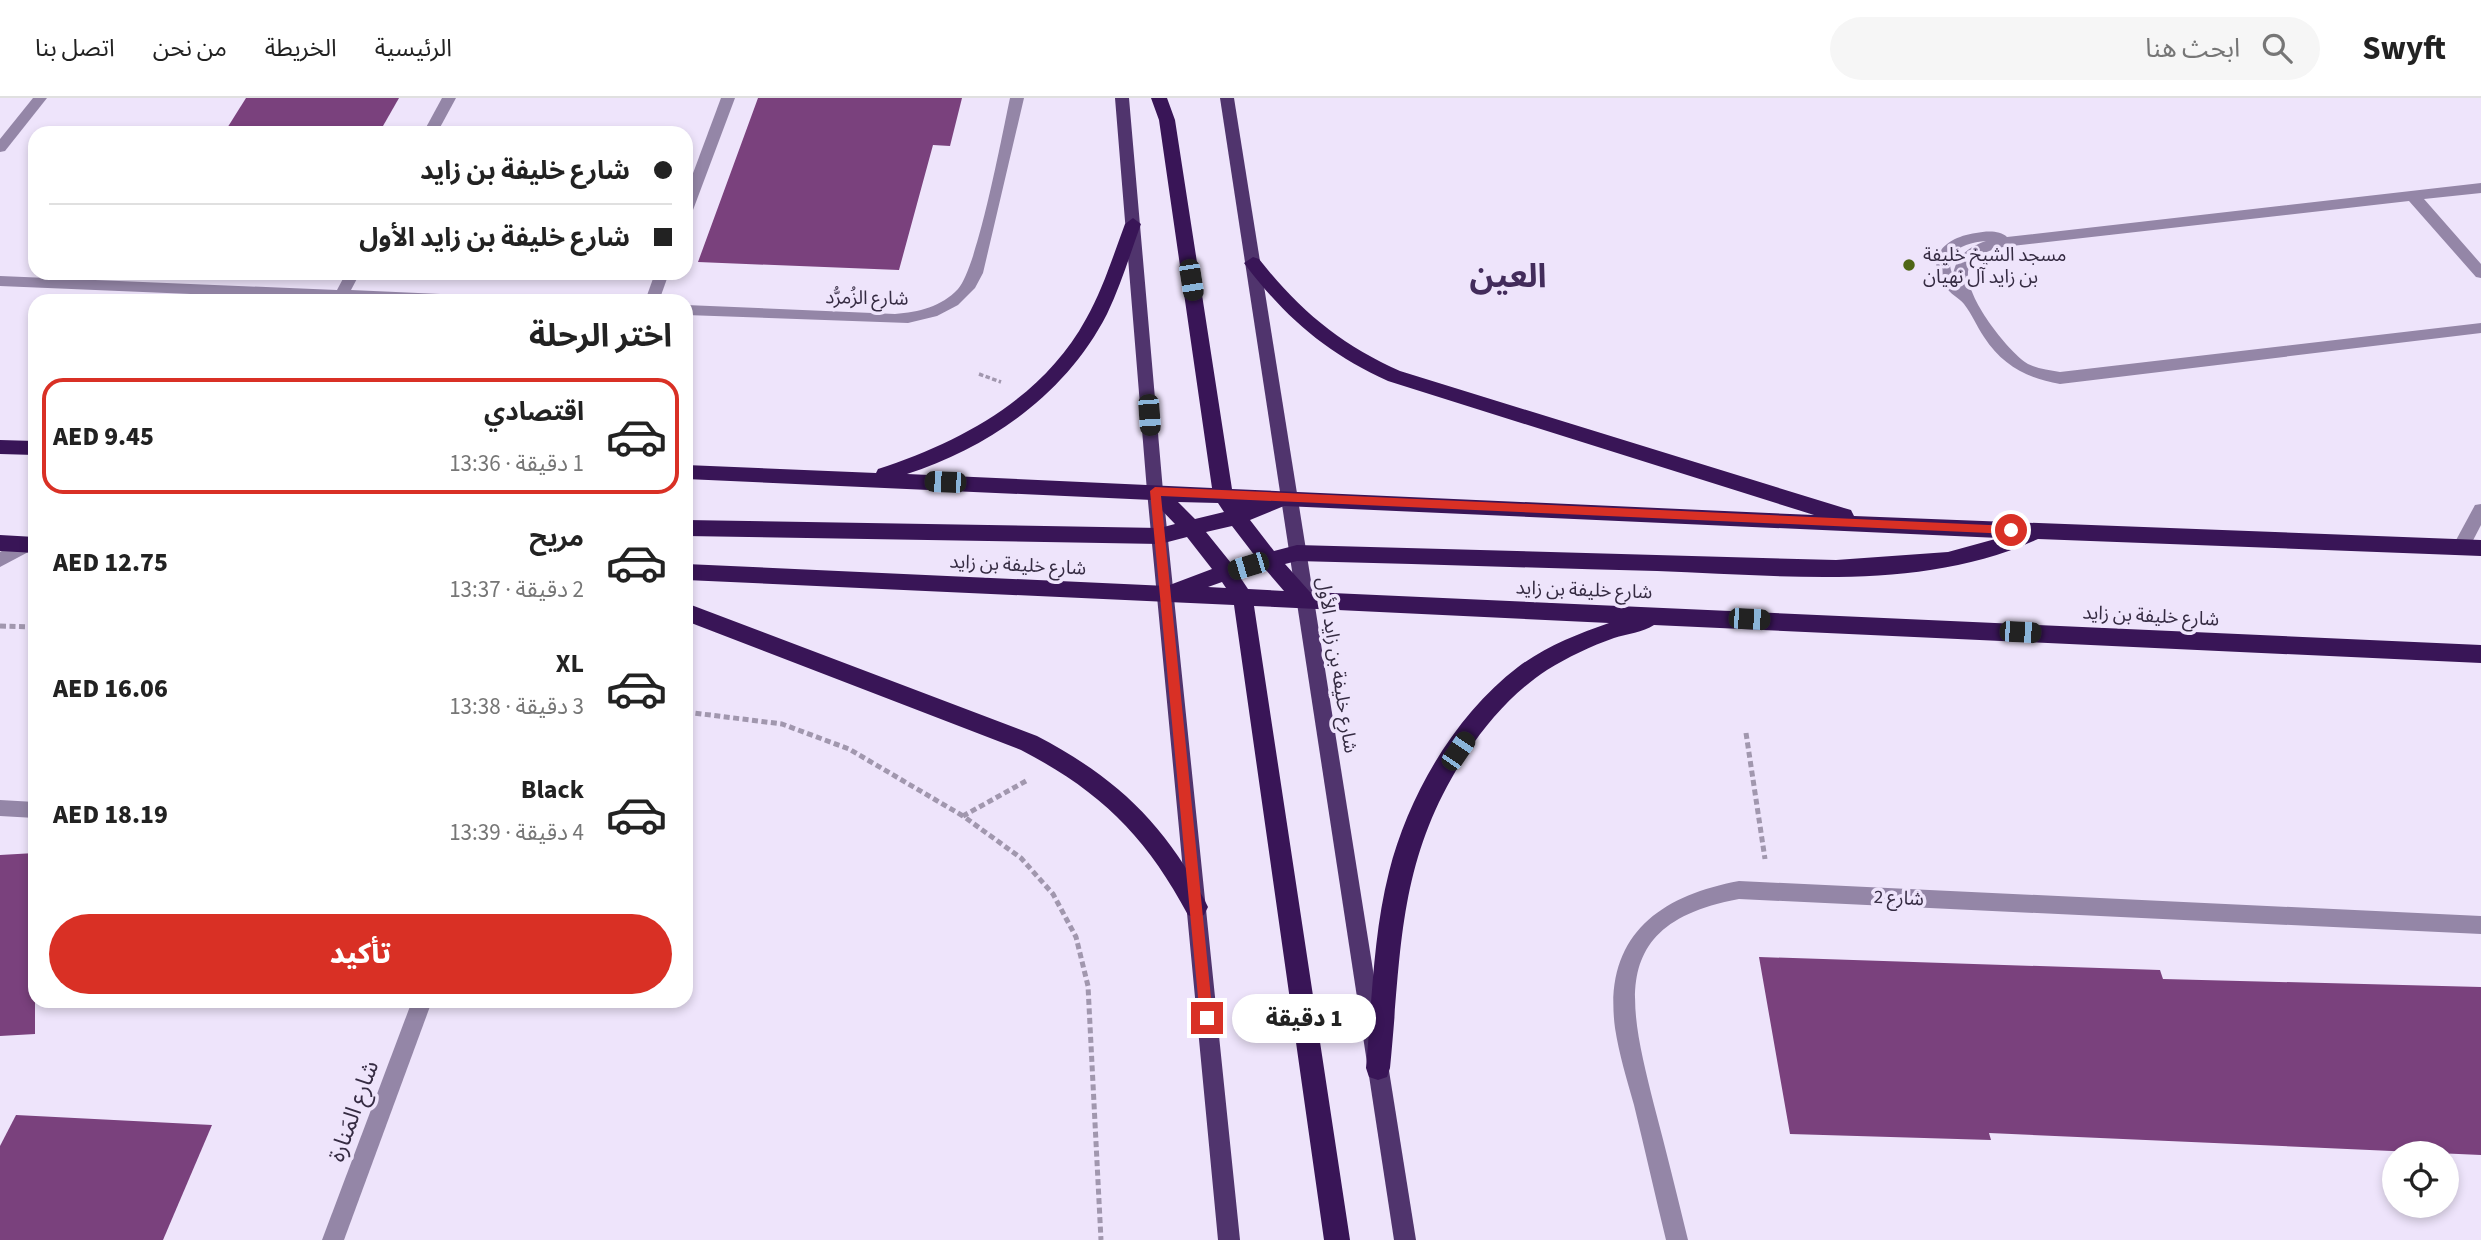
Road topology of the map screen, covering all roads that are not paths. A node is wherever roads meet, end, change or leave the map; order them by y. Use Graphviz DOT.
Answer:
graph roads {
  1 [pos="40,98"];
  2 [pos="449,98"];
  3 [pos="728,98"];
  4 [pos="1017,98"];
  5 [pos="1122,98"];
  6 [pos="1159,98"];
  7 [pos="1227,98"];
  8 [pos="434,126"];
  9 [pos="0,148"];
  10 [pos="2481,188"];
  11 [pos="693,191"];
  12 [pos="2413,196"];
  13 [pos="1133,223"];
  14 [pos="2017,240"];
  15 [pos="1253,263"];
  16 [pos="2481,273"];
  17 [pos="0,281"];
  18 [pos="317,294"];
  19 [pos="1972,304"];
  20 [pos="693,310"];
  21 [pos="2481,328"];
  22 [pos="0,447"];
  23 [pos="28,448"];
  24 [pos="693,472"];
  25 [pos="869,479"];
  26 [pos="1155,491"];
  27 [pos="1223,494"];
  28 [pos="1289,497"];
  29 [pos="2481,510"];
  30 [pos="1236,517"];
  31 [pos="1873,525"];
  32 [pos="693,528"];
  33 [pos="1194,529"];
  34 [pos="2039,531"];
  35 [pos="1160,536"];
  36 [pos="0,543"];
  37 [pos="28,545"];
  38 [pos="28,546"];
  39 [pos="2471,547"];
  40 [pos="1297,553"];
  41 [pos="1268,559"];
  42 [pos="0,560"];
  43 [pos="693,572"];
  44 [pos="1227,572"];
  45 [pos="1166,594"];
  46 [pos="1242,598"];
  47 [pos="1305,601"];
  48 [pos="693,615"];
  49 [pos="1668,615"];
  50 [pos="2481,654"];
  51 [pos="0,808"];
  52 [pos="28,810"];
  53 [pos="1196,907"];
  54 [pos="2481,925"];
  55 [pos="419,1008"];
  56 [pos="1378,1068"];
  57 [pos="333,1240"];
  58 [pos="1228,1240"];
  59 [pos="1337,1240"];
  60 [pos="1405,1240"];
  61 [pos="1677,1240"];
  1 -- 9 [label="street"];
  2 -- 8 [label="street"];
  3 -- 11 [label="street"];
  4 -- 20 [label="street, شارع الزُمرُّد"];
  5 -- 13 [label="main road"];
  6 -- 27 [label="highway"];
  7 -- 15 [label="main road, شارع خليفة بن زايد الأول"];
  10 -- 12 [label="street"];
  12 -- 14 [label="street"];
  12 -- 16 [label="street"];
  13 -- 25 [label="highway"];
  13 -- 26 [label="main road"];
  14 -- 19 [label="street"];
  14 -- 19 [label="street"];
  15 -- 28 [label="main road, شارع خليفة بن زايد الأول"];
  15 -- 31 [label="highway"];
  17 -- 18 [label="street"];
  19 -- 21 [label="street"];
  22 -- 23 [label="highway"];
  24 -- 25 [label="highway"];
  25 -- 26 [label="highway"];
  26 -- 27 [label="highway"];
  26 -- 33 [label="highway"];
  26 -- 35 [label="main road"];
  27 -- 28 [label="highway"];
  27 -- 30 [label="highway"];
  28 -- 30 [label="highway"];
  28 -- 31 [label="highway"];
  28 -- 40 [label="main road, شارع خليفة بن زايد الأول"];
  29 -- 39 [label="street"];
  30 -- 33 [label="highway"];
  30 -- 41 [label="highway"];
  31 -- 34 [label="highway"];
  32 -- 35 [label="highway"];
  33 -- 35 [label="highway"];
  33 -- 44 [label="highway"];
  34 -- 39 [label="highway"];
  34 -- 40 [label="highway"];
  35 -- 45 [label="main road"];
  36 -- 37 [label="highway"];
  38 -- 42 [label="street"];
  40 -- 41 [label="highway"];
  40 -- 47 [label="main road, شارع خليفة بن زايد الأول"];
  41 -- 44 [label="highway"];
  41 -- 47 [label="highway"];
  43 -- 45 [label="highway, شارع خليفة بن زايد"];
  44 -- 45 [label="highway"];
  44 -- 46 [label="highway"];
  45 -- 46 [label="highway, شارع خليفة بن زايد"];
  45 -- 53 [label="main road"];
  46 -- 47 [label="highway, شارع خليفة بن زايد"];
  46 -- 59 [label="highway"];
  47 -- 49 [label="highway, شارع خليفة بن زايد"];
  47 -- 56 [label="main road, شارع خليفة بن زايد الأول"];
  48 -- 53 [label="highway"];
  49 -- 50 [label="highway, شارع خليفة بن زايد"];
  49 -- 56 [label="highway"];
  51 -- 52 [label="street"];
  53 -- 58 [label="main road"];
  54 -- 61 [label="street, شارع 2"];
  55 -- 57 [label="street, شارع المَنارة"];
  56 -- 60 [label="main road, شارع خليفة بن زايد الأول"];
}
